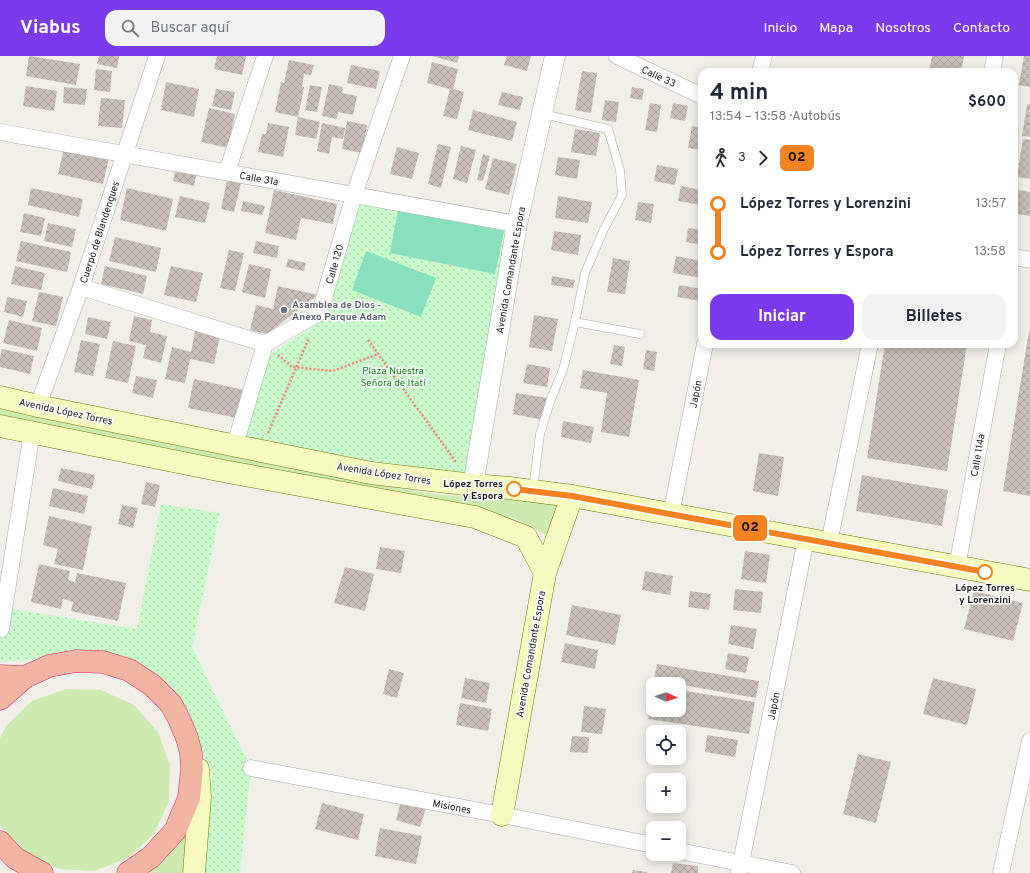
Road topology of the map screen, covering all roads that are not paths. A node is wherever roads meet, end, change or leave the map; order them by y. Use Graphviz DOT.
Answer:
graph roads {
  1 [pos="157,56"];
  2 [pos="265,56"];
  3 [pos="402,56"];
  4 [pos="555,56"];
  5 [pos="617,56"];
  6 [pos="764,56"];
  7 [pos="995,56"];
  8 [pos="761,68"];
  9 [pos="993,68"];
  10 [pos="698,94"];
  11 [pos="542,114"];
  12 [pos="0,132"];
  13 [pos="125,154"];
  14 [pos="227,172"];
  15 [pos="354,195"];
  16 [pos="517,224"];
  17 [pos="1018,258"];
  18 [pos="1030,260"];
  19 [pos="81,287"];
  20 [pos="575,322"];
  21 [pos="640,334"];
  22 [pos="265,344"];
  23 [pos="704,348"];
  24 [pos="869,348"];
  25 [pos="997,348"];
  26 [pos="0,397"];
  27 [pos="38,406"];
  28 [pos="0,426"];
  29 [pos="32,432"];
  30 [pos="235,446"];
  31 [pos="472,485"];
  32 [pos="533,491"];
  33 [pos="572,496"];
  34 [pos="671,514"];
  35 [pos="806,539"];
  36 [pos="829,543"];
  37 [pos="957,567"];
  38 [pos="545,573"];
  39 [pos="1030,580"];
  40 [pos="1,629"];
  41 [pos="0,676"];
  42 [pos="25,677"];
  43 [pos="0,699"];
  44 [pos="1030,741"];
  45 [pos="191,753"];
  46 [pos="251,768"];
  47 [pos="502,816"];
  48 [pos="0,842"];
  49 [pos="646,844"];
  50 [pos="686,853"];
  51 [pos="740,868"];
  52 [pos="42,873"];
  53 [pos="128,873"];
  54 [pos="194,873"];
  55 [pos="792,873"];
  56 [pos="1001,873"];
  1 -- 13 [label="street, Cuerpo de Blandengues"];
  2 -- 14 [label="street"];
  3 -- 15 [label="street, Calle 120"];
  4 -- 11 [label="street, Avenida Comandante Espora"];
  5 -- 10 [label="street, Calle 33"];
  6 -- 8 [label="street"];
  7 -- 9 [label="street"];
  11 -- 16 [label="street, Avenida Comandante Espora"];
  11 -- 20 [label="lane"];
  12 -- 13 [label="street, Calle 31a"];
  13 -- 14 [label="street, Calle 31a"];
  13 -- 19 [label="street, Cuerpo de Blandengues"];
  14 -- 15 [label="street, Calle 31a"];
  15 -- 16 [label="street, Calle 31a"];
  15 -- 22 [label="street, Calle 120"];
  16 -- 31 [label="street, Avenida Comandante Espora"];
  17 -- 18 [label="street"];
  19 -- 22 [label="street"];
  19 -- 27 [label="street, Cuerpo de Blandengues"];
  20 -- 21 [label="lane"];
  20 -- 32 [label="lane"];
  22 -- 30 [label="street"];
  23 -- 34 [label="street, Japón"];
  24 -- 36 [label="street"];
  25 -- 37 [label="street, Calle 114a"];
  26 -- 27 [label="main road, Avenida López Torres"];
  27 -- 30 [label="main road, Avenida López Torres"];
  28 -- 29 [label="main road"];
  29 -- 38 [label="main road"];
  29 -- 40 [label="street"];
  30 -- 31 [label="main road, Avenida López Torres"];
  31 -- 32 [label="main road, Avenida López Torres"];
  32 -- 33 [label="main road, Avenida López Torres"];
  33 -- 34 [label="main road, Avenida López Torres"];
  33 -- 38 [label="main road, Avenida Comandante Espora"];
  34 -- 35 [label="main road, Avenida López Torres"];
  35 -- 36 [label="main road, Avenida López Torres"];
  35 -- 51 [label="street, Japón"];
  36 -- 37 [label="main road, Avenida López Torres"];
  37 -- 39 [label="main road, Avenida López Torres"];
  38 -- 47 [label="main road, Avenida Comandante Espora"];
  41 -- 42 [label="highway"];
  42 -- 43 [label="highway"];
  42 -- 45 [label="highway"];
  44 -- 56 [label="street"];
  45 -- 53 [label="highway"];
  45 -- 54 [label="main road"];
  46 -- 47 [label="street, Misiones"];
  47 -- 49 [label="street, Misiones"];
  48 -- 52 [label="highway"];
  50 -- 51 [label="street"];
  51 -- 55 [label="street"];
}
